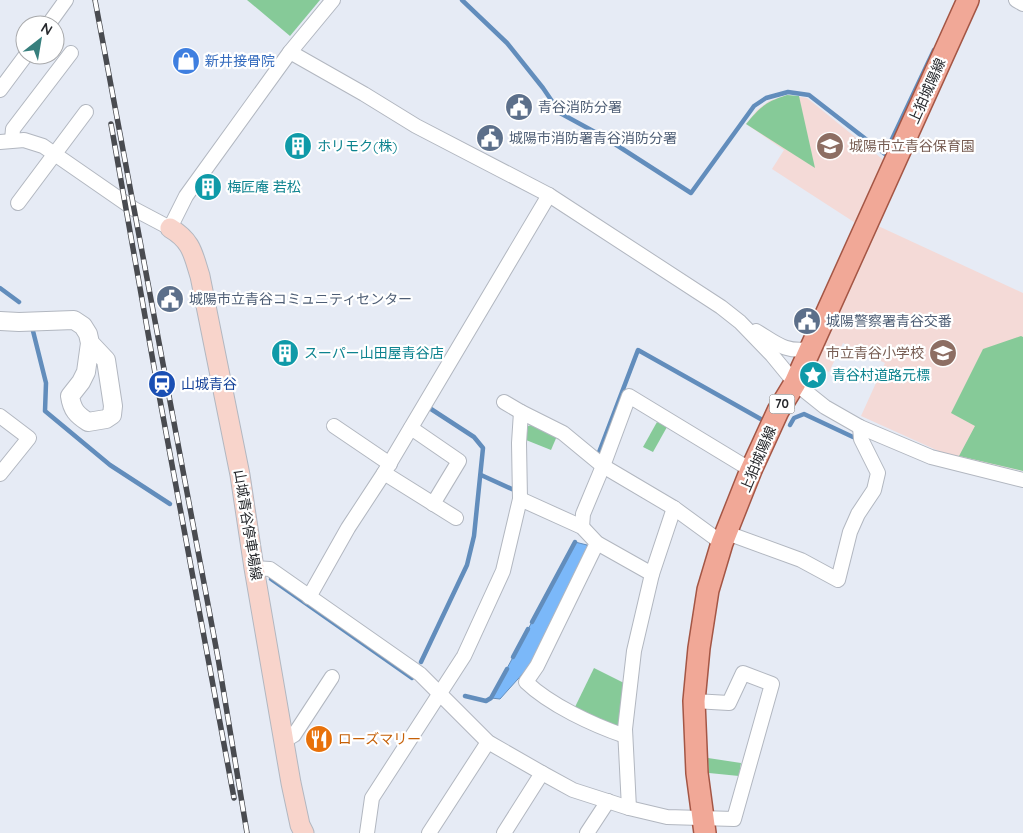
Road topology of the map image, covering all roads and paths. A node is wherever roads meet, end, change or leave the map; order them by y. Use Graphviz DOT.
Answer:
graph roads {
  1 [pos="66,0"];
  2 [pos="333,0"];
  3 [pos="968,0"];
  4 [pos="1016,0"];
  5 [pos="1023,4"];
  6 [pos="55,15"];
  7 [pos="290,52"];
  8 [pos="71,53"];
  9 [pos="19,65"];
  10 [pos="0,90"];
  11 [pos="86,112"];
  12 [pos="6,141"];
  13 [pos="54,154"];
  14 [pos="549,195"];
  15 [pos="18,203"];
  16 [pos="170,228"];
  17 [pos="0,320"];
  18 [pos="740,322"];
  19 [pos="90,343"];
  20 [pos="810,349"];
  21 [pos="794,383"];
  22 [pos="504,402"];
  23 [pos="522,412"];
  24 [pos="0,416"];
  25 [pos="334,426"];
  26 [pos="860,427"];
  27 [pos="411,428"];
  28 [pos="603,466"];
  29 [pos="387,469"];
  30 [pos="751,470"];
  31 [pos="0,474"];
  32 [pos="1023,480"];
  33 [pos="520,499"];
  34 [pos="433,504"];
  35 [pos="674,508"];
  36 [pos="456,518"];
  37 [pos="582,527"];
  38 [pos="725,538"];
  39 [pos="597,543"];
  40 [pos="254,568"];
  41 [pos="652,574"];
  42 [pos="309,597"];
  43 [pos="332,677"];
  44 [pos="440,694"];
  45 [pos="694,701"];
  46 [pos="625,736"];
  47 [pos="284,741"];
  48 [pos="488,742"];
  49 [pos="542,773"];
  50 [pos="608,801"];
  51 [pos="629,808"];
  52 [pos="704,826"];
  53 [pos="304,833"];
  54 [pos="367,833"];
  55 [pos="429,833"];
  56 [pos="504,833"];
  57 [pos="587,833"];
  1 -- 6 [label="street"];
  2 -- 7 [label="street"];
  3 -- 20 [label="main road, 上狛城陽線 / 70"];
  4 -- 5 [label="street"];
  7 -- 14 [label="street"];
  7 -- 16 [label="street"];
  8 -- 12 [label="street"];
  9 -- 10 [label="street"];
  11 -- 13 [label="street"];
  12 -- 13 [label="street"];
  13 -- 15 [label="street"];
  13 -- 16 [label="street"];
  14 -- 18 [label="street"];
  14 -- 27 [label="street"];
  16 -- 40 [label="main road, 山城青谷停車場線"];
  17 -- 19 [label="street"];
  18 -- 20 [label="street"];
  18 -- 21 [label="street"];
  20 -- 21 [label="main road, 上狛城陽線 / 70"];
  21 -- 26 [label="street"];
  21 -- 30 [label="main road, 上狛城陽線 / 70"];
  22 -- 23 [label="street"];
  23 -- 28 [label="street"];
  23 -- 33 [label="street"];
  24 -- 31 [label="street"];
  25 -- 29 [label="street"];
  26 -- 32 [label="street"];
  26 -- 38 [label="street"];
  27 -- 29 [label="street"];
  27 -- 34 [label="street"];
  28 -- 30 [label="street"];
  28 -- 35 [label="street"];
  28 -- 37 [label="street"];
  29 -- 34 [label="street"];
  29 -- 42 [label="street"];
  30 -- 38 [label="main road, 上狛城陽線 / 70"];
  33 -- 37 [label="street"];
  33 -- 44 [label="street"];
  34 -- 36 [label="street"];
  35 -- 38 [label="street"];
  35 -- 41 [label="street"];
  37 -- 39 [label="street"];
  38 -- 45 [label="main road, 上狛城陽線 / 70"];
  39 -- 41 [label="street"];
  39 -- 46 [label="street"];
  40 -- 42 [label="street"];
  40 -- 47 [label="main road, 山城青谷停車場線"];
  41 -- 46 [label="street"];
  42 -- 44 [label="street"];
  43 -- 47 [label="street"];
  44 -- 48 [label="street"];
  44 -- 54 [label="street"];
  45 -- 52 [label="main road, 上狛城陽線 / 70"];
  45 -- 52 [label="street"];
  46 -- 51 [label="street"];
  47 -- 53 [label="main road, 山城青谷停車場線"];
  48 -- 49 [label="street"];
  48 -- 55 [label="street"];
  49 -- 50 [label="street"];
  49 -- 56 [label="street"];
  50 -- 51 [label="street"];
  50 -- 57 [label="street"];
  51 -- 52 [label="street"];
}
